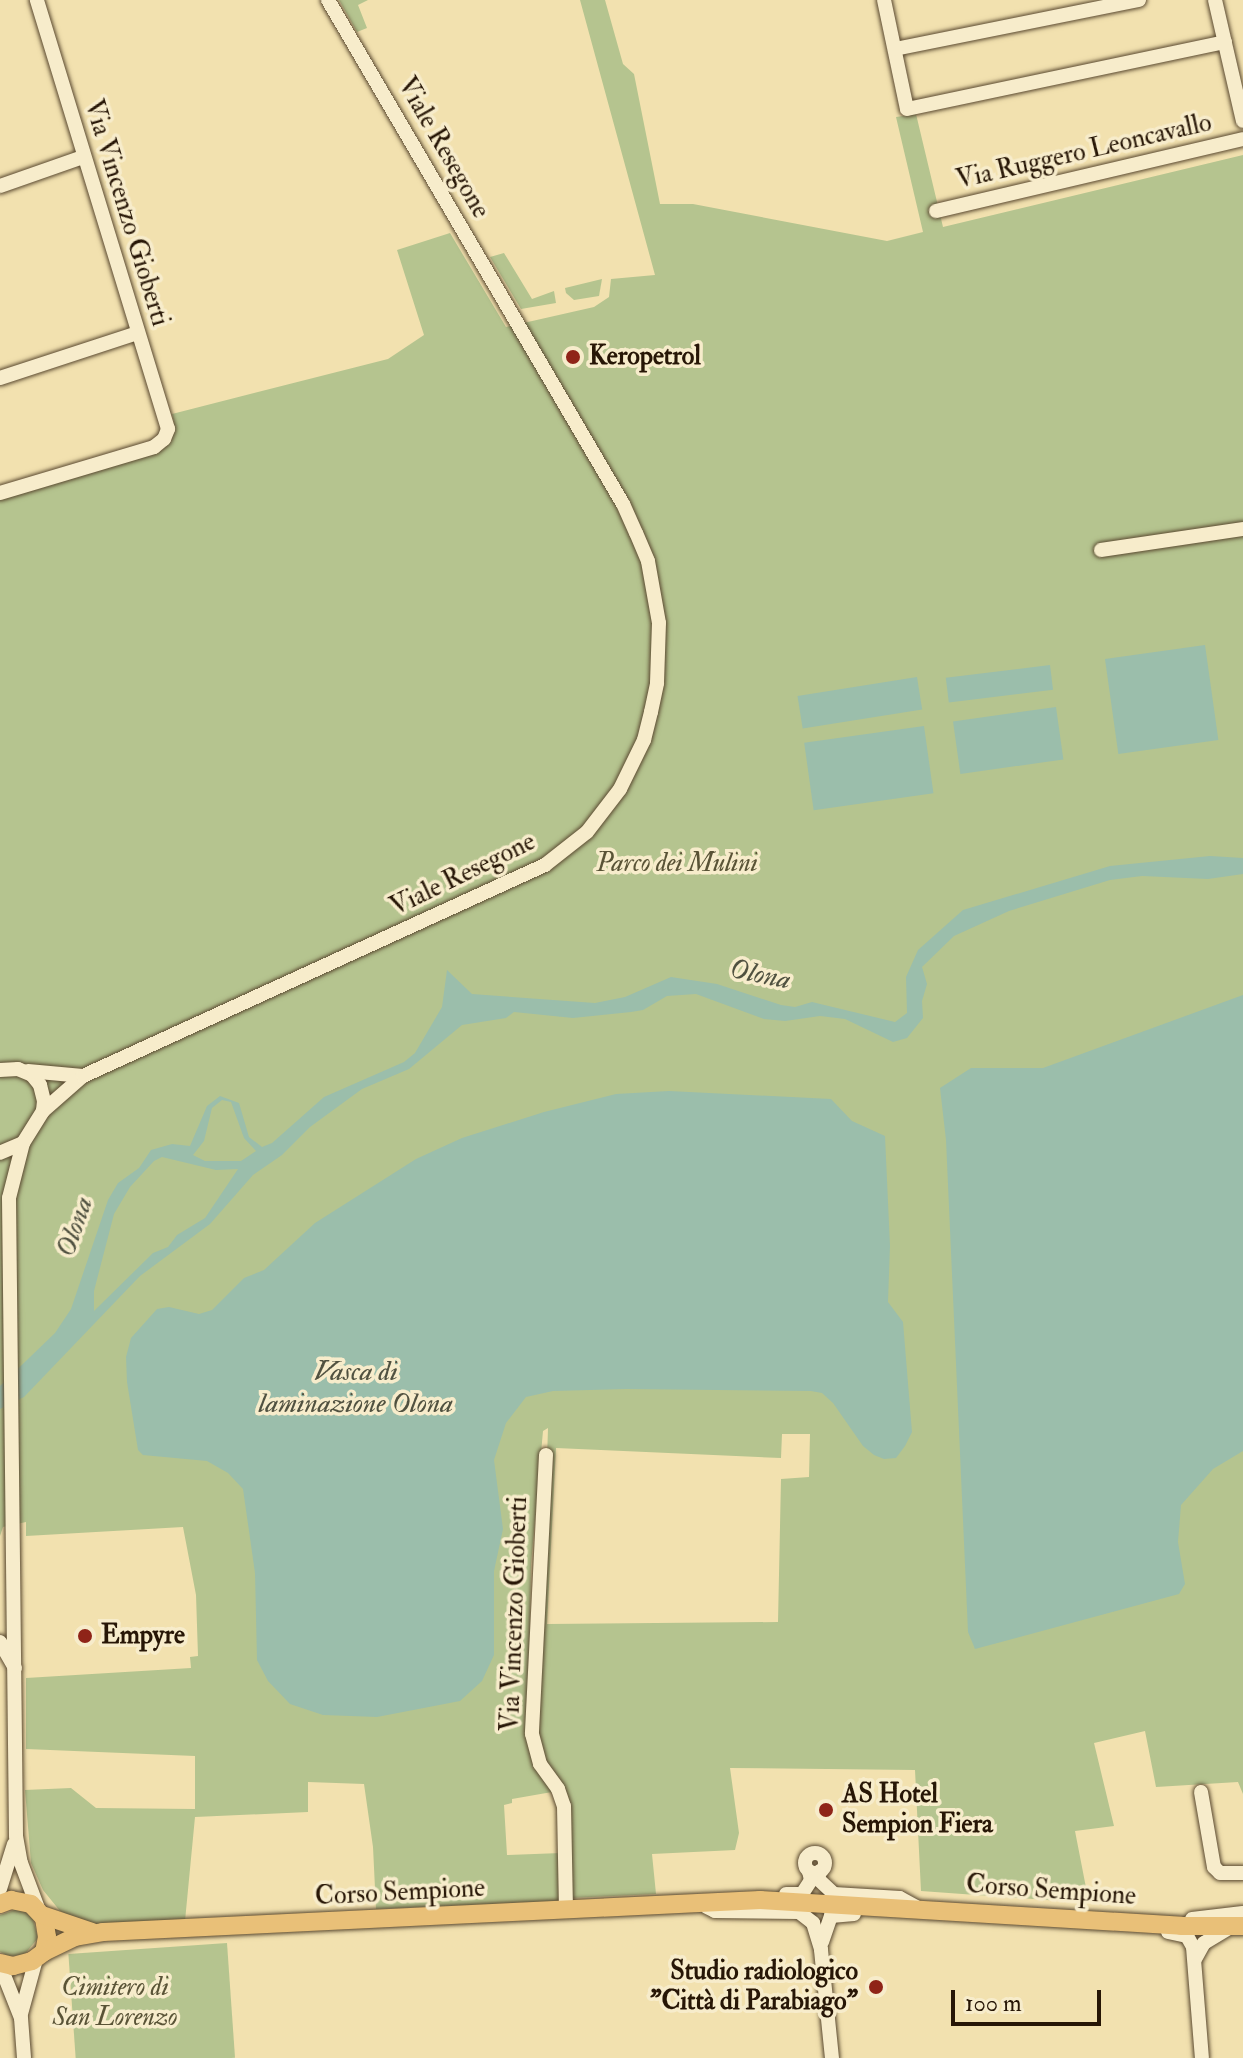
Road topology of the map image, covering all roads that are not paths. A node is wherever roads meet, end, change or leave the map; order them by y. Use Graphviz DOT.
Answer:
graph roads {
  1 [pos="37,0"];
  2 [pos="328,0"];
  3 [pos="884,0"];
  4 [pos="1139,0"];
  5 [pos="1215,0"];
  6 [pos="1225,42"];
  7 [pos="895,49"];
  8 [pos="1243,121"];
  9 [pos="1243,139"];
  10 [pos="83,157"];
  11 [pos="0,186"];
  12 [pos="936,211"];
  13 [pos="138,333"];
  14 [pos="0,378"];
  15 [pos="0,493"];
  16 [pos="1243,529"];
  17 [pos="1101,550"];
  18 [pos="9,1066"];
  19 [pos="83,1076"];
  20 [pos="43,1111"];
  21 [pos="23,1143"];
  22 [pos="0,1153"];
  23 [pos="0,1181"];
  24 [pos="9,1198"];
  25 [pos="546,1455"];
  26 [pos="13,1527"];
  27 [pos="0,1555"];
  28 [pos="1,1595"];
  29 [pos="16,1606"];
  30 [pos="0,1612"];
  31 [pos="0,1642"];
  32 [pos="17,1672"];
  33 [pos="1201,1792"];
  34 [pos="16,1836"];
  35 [pos="1243,1873"];
  36 [pos="0,1889"];
  37 [pos="0,1904"];
  38 [pos="700,1904"];
  39 [pos="918,1908"];
  40 [pos="566,1911"];
  41 [pos="40,1913"];
  42 [pos="1239,1921"];
  43 [pos="1149,1924"];
  44 [pos="103,1932"];
  45 [pos="821,1950"];
  46 [pos="40,1956"];
  47 [pos="1195,1960"];
  48 [pos="0,1964"];
  49 [pos="21,2018"];
  50 [pos="24,2058"];
  51 [pos="832,2058"];
  52 [pos="1202,2058"];
  1 -- 10 [label="street, Via Vincenzo Gioberti"];
  2 -- 19 [label="street, Viale Resegone"];
  3 -- 7 [label="street"];
  4 -- 7 [label="street"];
  5 -- 6 [label="street"];
  6 -- 7 [label="street"];
  6 -- 8 [label="street"];
  9 -- 12 [label="street, Via Ruggero Leoncavallo"];
  10 -- 11 [label="street"];
  10 -- 13 [label="street, Via Vincenzo Gioberti"];
  13 -- 14 [label="street"];
  13 -- 15 [label="street, Via Vincenzo Gioberti"];
  16 -- 17 [label="street"];
  18 -- 19 [label="street"];
  18 -- 20 [label="street"];
  19 -- 20 [label="street, Viale Resegone"];
  20 -- 21 [label="street, Viale Resegone"];
  21 -- 22 [label="street"];
  21 -- 24 [label="street, Viale Resegone"];
  23 -- 24 [label="street"];
  24 -- 26 [label="street"];
  25 -- 40 [label="street, Via Vincenzo Gioberti"];
  26 -- 27 [label="street"];
  26 -- 29 [label="street"];
  28 -- 29 [label="street"];
  29 -- 30 [label="street"];
  29 -- 32 [label="street"];
  31 -- 32 [label="street"];
  32 -- 34 [label="street"];
  33 -- 35 [label="street"];
  34 -- 36 [label="street"];
  34 -- 41 [label="street"];
  37 -- 41 [label="main road, Corso Sempione"];
  38 -- 39 [label="main road, Corso Sempione"];
  38 -- 39 [label="street, Corso Sempione"];
  38 -- 40 [label="main road, Corso Sempione"];
  38 -- 45 [label="street"];
  39 -- 43 [label="main road, Corso Sempione"];
  39 -- 45 [label="street"];
  40 -- 44 [label="main road, Corso Sempione"];
  41 -- 44 [label="main road, Corso Sempione"];
  41 -- 46 [label="main road"];
  42 -- 43 [label="main road, Corso Sempione"];
  42 -- 47 [label="street"];
  43 -- 47 [label="street"];
  44 -- 46 [label="main road, Corso Sempione"];
  45 -- 51 [label="street"];
  46 -- 48 [label="main road, Corso Sempione"];
  46 -- 49 [label="street"];
  47 -- 52 [label="street"];
  48 -- 49 [label="street"];
  49 -- 50 [label="street"];
}
